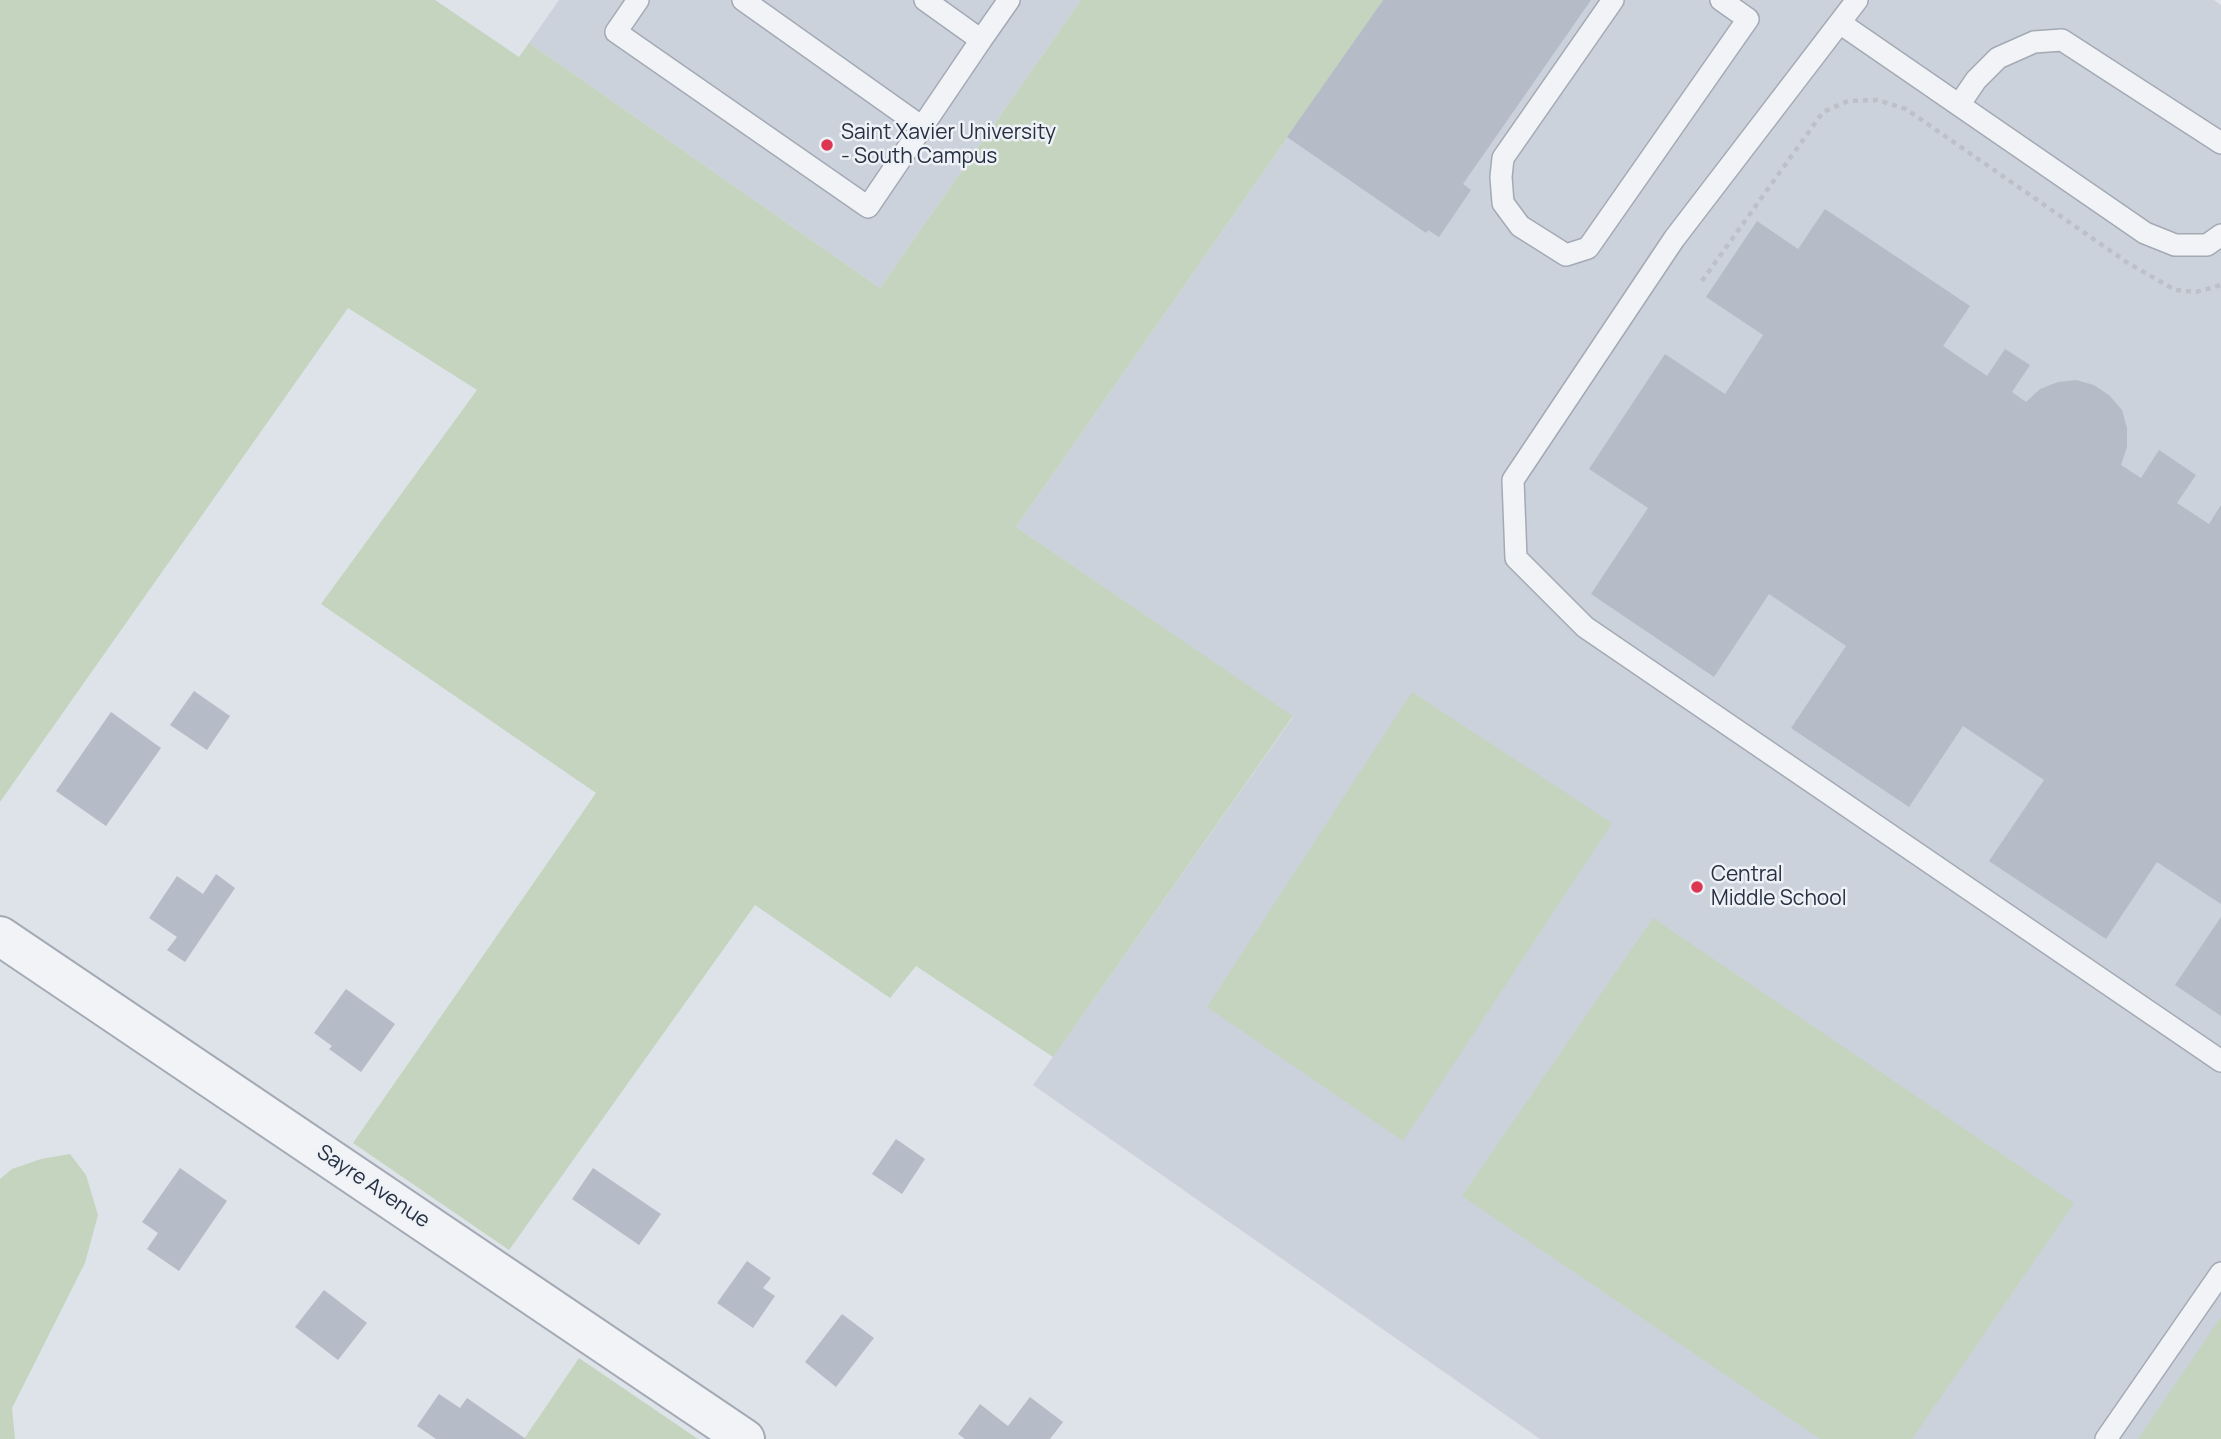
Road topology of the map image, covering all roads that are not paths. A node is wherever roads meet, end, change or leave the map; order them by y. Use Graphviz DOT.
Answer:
graph roads {
  1 [pos="638,0"];
  2 [pos="743,0"];
  3 [pos="925,0"];
  4 [pos="1009,0"];
  5 [pos="1613,0"];
  6 [pos="1721,0"];
  7 [pos="1857,0"];
  8 [pos="1840,23"];
  9 [pos="981,40"];
  10 [pos="1959,105"];
  11 [pos="922,127"];
  12 [pos="2221,143"];
  13 [pos="2221,235"];
  14 [pos="0,936"];
  15 [pos="2221,1061"];
  16 [pos="2221,1273"];
  17 [pos="745,1439"];
  18 [pos="2106,1439"];
  1 -- 11 [label="lane"];
  2 -- 11 [label="lane"];
  3 -- 9 [label="lane"];
  4 -- 9 [label="lane"];
  5 -- 6 [label="lane"];
  7 -- 8 [label="lane"];
  8 -- 10 [label="lane"];
  8 -- 15 [label="lane"];
  9 -- 11 [label="lane"];
  10 -- 12 [label="lane"];
  10 -- 13 [label="lane"];
  14 -- 17 [label="street, Sayre Avenue"];
  16 -- 18 [label="lane"];
}
